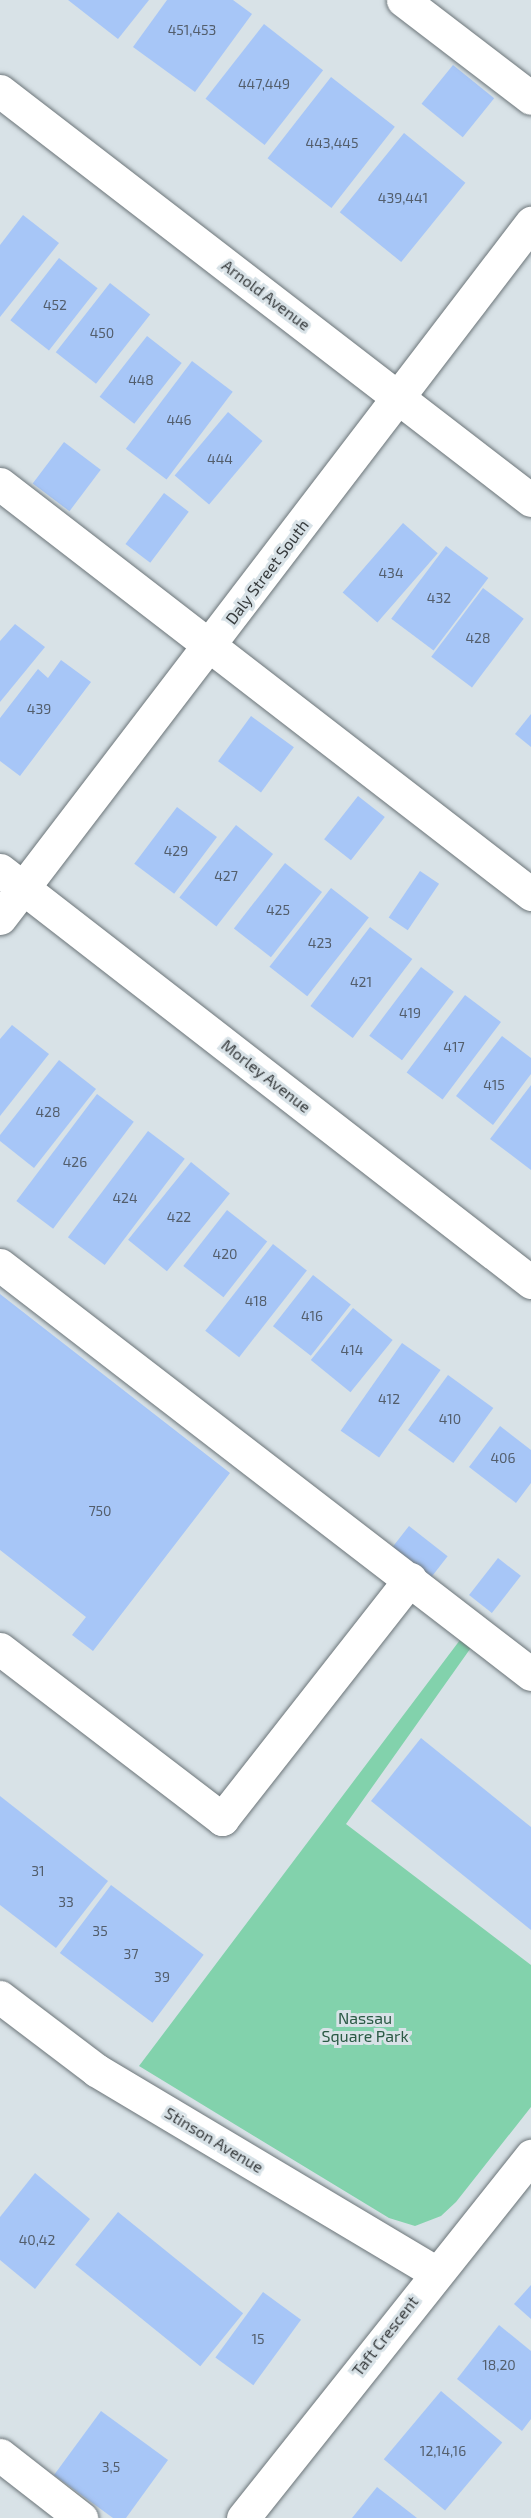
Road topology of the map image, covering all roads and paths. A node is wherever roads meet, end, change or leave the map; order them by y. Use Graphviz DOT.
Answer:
graph roads {
  1 [pos="404,0"];
  2 [pos="0,91"];
  3 [pos="531,98"];
  4 [pos="531,223"];
  5 [pos="398,397"];
  6 [pos="0,484"];
  7 [pos="531,500"];
  8 [pos="210,648"];
  9 [pos="12,879"];
  10 [pos="531,894"];
  11 [pos="0,918"];
  12 [pos="0,1266"];
  13 [pos="531,1282"];
  14 [pos="410,1579"];
  15 [pos="0,1648"];
  16 [pos="531,1674"];
  17 [pos="0,1998"];
  18 [pos="531,2157"];
  19 [pos="435,2272"];
  20 [pos="0,2455"];
  21 [pos="81,2518"];
  22 [pos="243,2518"];
  1 -- 3 [label="street"];
  2 -- 5 [label="street, Arnold Avenue"];
  4 -- 5 [label="street, Daly Street South"];
  5 -- 7 [label="street, Arnold Avenue"];
  5 -- 8 [label="street, Daly Street South"];
  6 -- 8 [label="street"];
  8 -- 9 [label="street, Daly Street South"];
  8 -- 10 [label="street"];
  9 -- 11 [label="street, Daly Street South"];
  9 -- 13 [label="street, Morley Avenue"];
  12 -- 14 [label="street"];
  14 -- 15 [label="street"];
  14 -- 16 [label="street"];
  17 -- 19 [label="street, Stinson Avenue"];
  18 -- 19 [label="street, Taft Crescent"];
  19 -- 22 [label="street, Taft Crescent"];
  20 -- 21 [label="street"];
}
